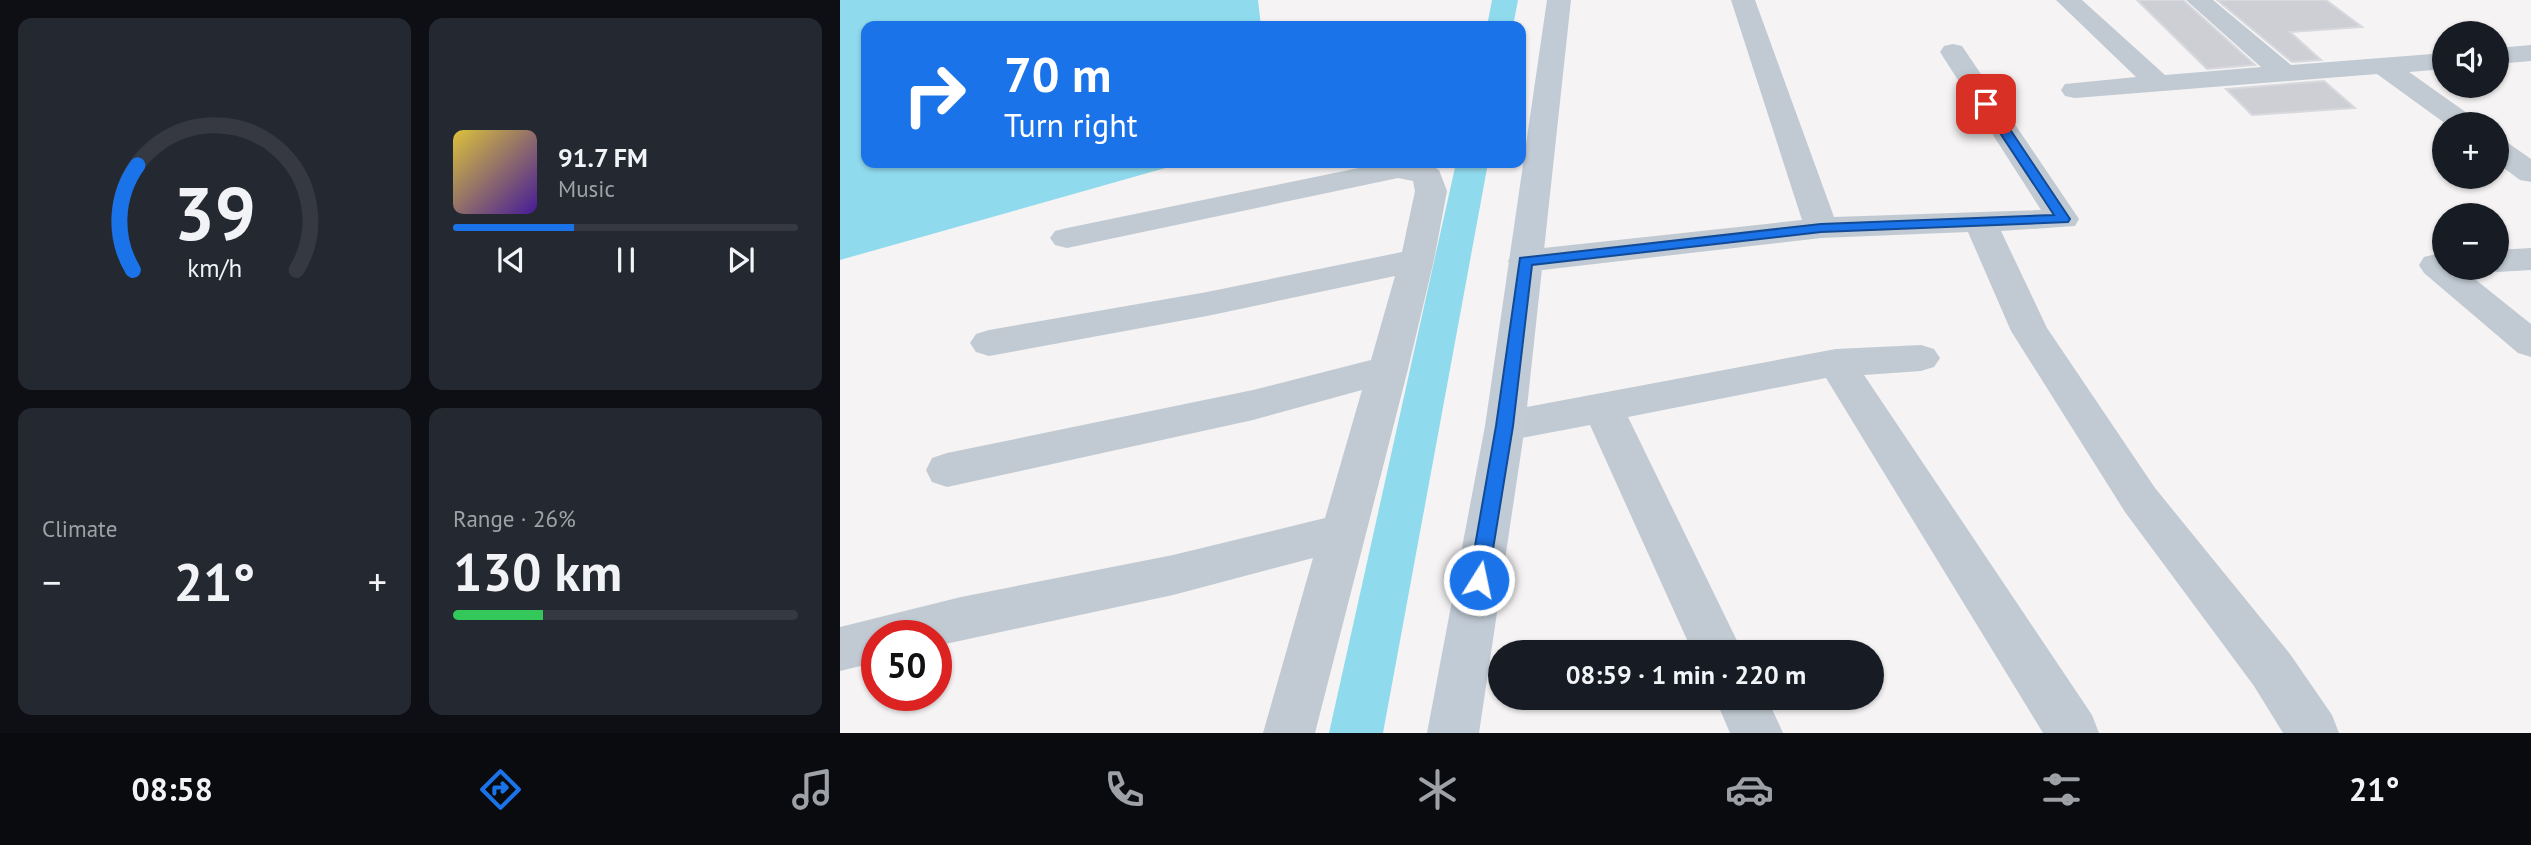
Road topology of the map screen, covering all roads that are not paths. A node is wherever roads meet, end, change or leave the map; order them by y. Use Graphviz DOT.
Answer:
graph roads {
  1 [pos="1559,0"];
  2 [pos="1743,0"];
  3 [pos="2068,0"];
  4 [pos="2199,0"];
  5 [pos="1953,52"];
  6 [pos="2531,53"];
  7 [pos="2509,56"];
  8 [pos="2432,62"];
  9 [pos="2382,65"];
  10 [pos="2283,72"];
  11 [pos="2157,82"];
  12 [pos="2075,90"];
  13 [pos="2447,112"];
  14 [pos="2509,157"];
  15 [pos="2531,173"];
  16 [pos="1980,222"];
  17 [pos="1821,228"];
  18 [pos="1068,238"];
  19 [pos="2531,259"];
  20 [pos="1417,260"];
  21 [pos="2509,260"];
  22 [pos="1525,261"];
  23 [pos="2454,280"];
  24 [pos="989,343"];
  25 [pos="2531,344"];
  26 [pos="1921,358"];
  27 [pos="1836,363"];
  28 [pos="1389,369"];
  29 [pos="1603,408"];
  30 [pos="1505,426"];
  31 [pos="947,470"];
  32 [pos="1344,532"];
  33 [pos="952,620"];
  34 [pos="1712,640"];
  35 [pos="861,644"];
  36 [pos="840,649"];
  37 [pos="1746,710"];
  38 [pos="1289,733"];
  39 [pos="1452,733"];
  40 [pos="1757,733"];
  41 [pos="2073,733"];
  42 [pos="2313,733"];
  1 -- 22 [label="main road"];
  2 -- 17 [label="street"];
  3 -- 11 [label="street"];
  4 -- 10 [label="street"];
  5 -- 16 [label="street"];
  6 -- 7 [label="street"];
  8 -- 9 [label="street"];
  9 -- 10 [label="street"];
  9 -- 13 [label="street"];
  10 -- 11 [label="street"];
  11 -- 12 [label="street"];
  14 -- 15 [label="street"];
  16 -- 17 [label="street"];
  16 -- 42 [label="street"];
  17 -- 22 [label="street"];
  18 -- 20 [label="street"];
  19 -- 21 [label="street"];
  20 -- 24 [label="street"];
  20 -- 28 [label="street"];
  22 -- 30 [label="main road"];
  23 -- 25 [label="street"];
  26 -- 27 [label="street"];
  27 -- 29 [label="street"];
  27 -- 41 [label="street"];
  28 -- 31 [label="street"];
  28 -- 32 [label="street"];
  29 -- 30 [label="street"];
  29 -- 34 [label="street"];
  30 -- 39 [label="main road"];
  32 -- 33 [label="street"];
  32 -- 38 [label="street"];
  35 -- 36 [label="street"];
  37 -- 40 [label="street"];
}
